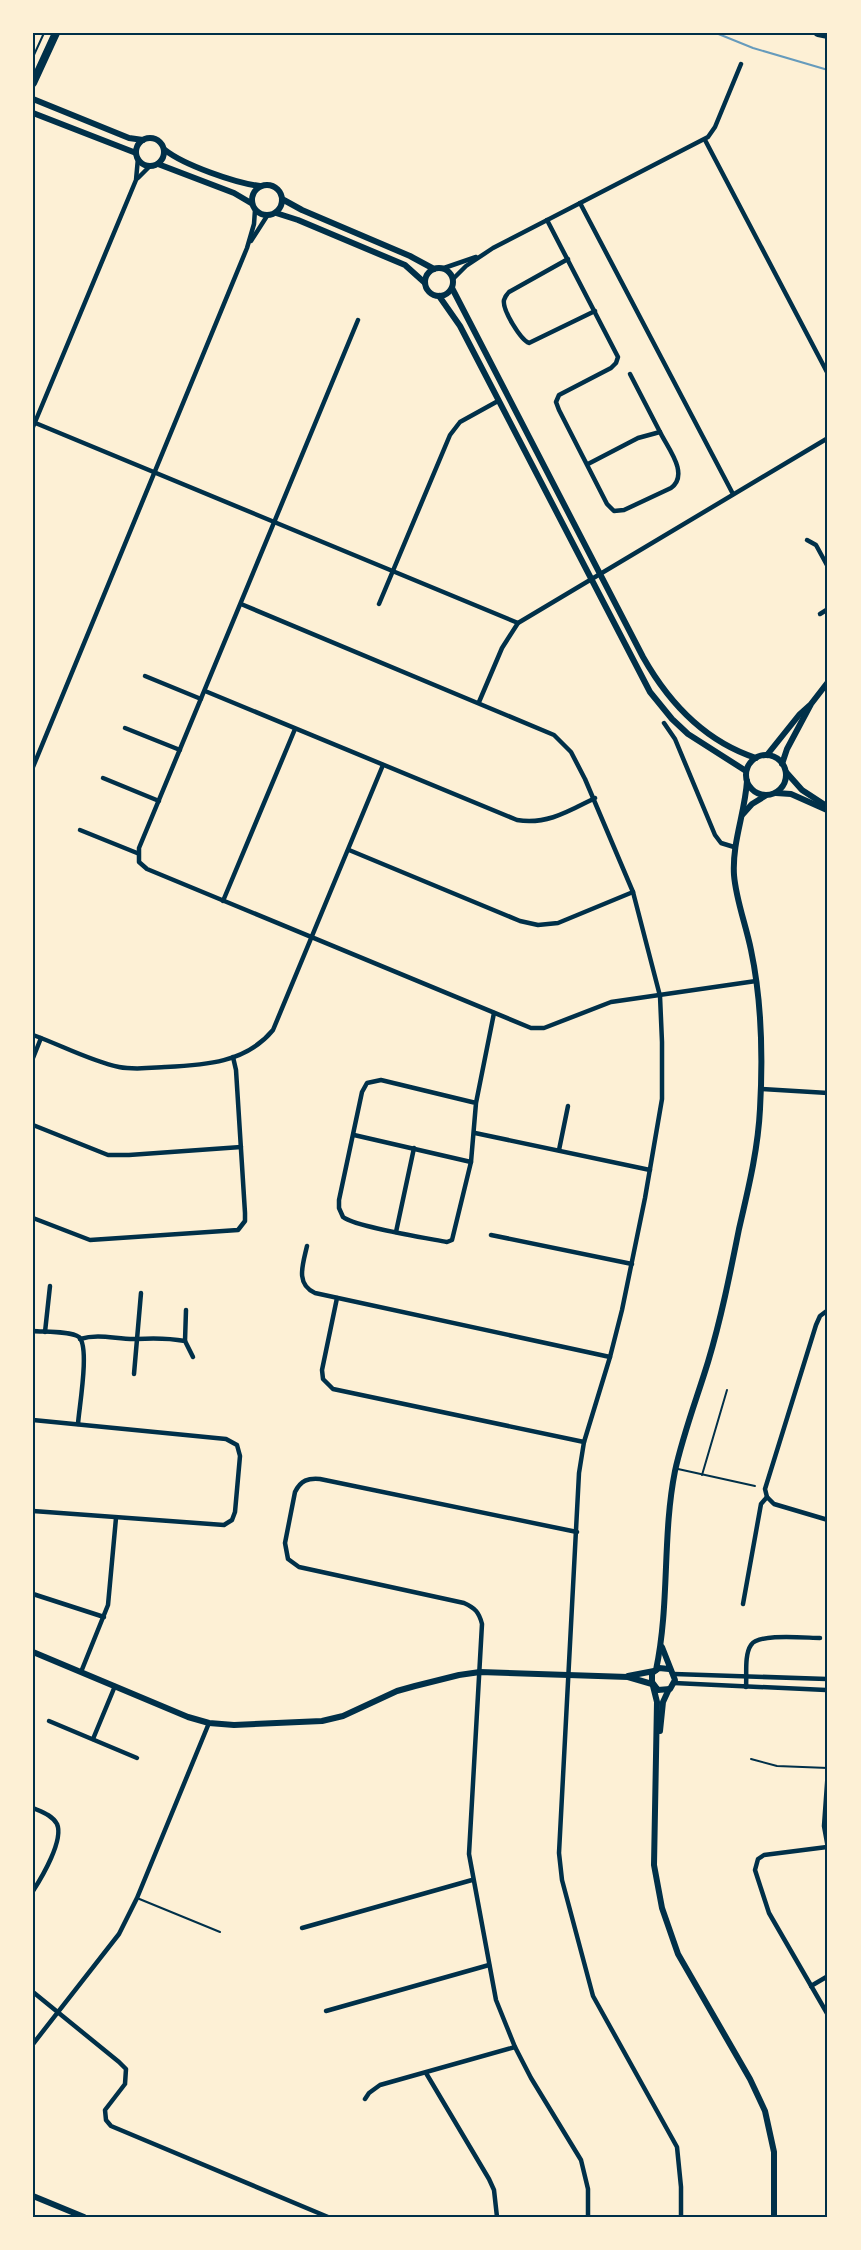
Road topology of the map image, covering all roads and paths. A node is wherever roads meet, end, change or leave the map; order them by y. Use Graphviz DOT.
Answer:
graph roads {
  1 [pos="44,33"];
  2 [pos="56,33"];
  3 [pos="818,33"];
  4 [pos="828,35"];
  5 [pos="33,57"];
  6 [pos="741,64"];
  7 [pos="33,82"];
  8 [pos="33,99"];
  9 [pos="33,113"];
  10 [pos="143,140"];
  11 [pos="705,140"];
  12 [pos="165,150"];
  13 [pos="137,156"];
  14 [pos="159,164"];
  15 [pos="150,166"];
  16 [pos="136,180"];
  17 [pos="260,186"];
  18 [pos="282,199"];
  19 [pos="251,203"];
  20 [pos="580,203"];
  21 [pos="255,210"];
  22 [pos="276,213"];
  23 [pos="267,216"];
  24 [pos="547,220"];
  25 [pos="247,248"];
  26 [pos="481,255"];
  27 [pos="568,259"];
  28 [pos="444,268"];
  29 [pos="434,269"];
  30 [pos="453,279"];
  31 [pos="425,283"];
  32 [pos="452,288"];
  33 [pos="439,296"];
  34 [pos="595,311"];
  35 [pos="358,320"];
  36 [pos="630,374"];
  37 [pos="828,374"];
  38 [pos="498,401"];
  39 [pos="34,424"];
  40 [pos="660,432"];
  41 [pos="828,438"];
  42 [pos="588,464"];
  43 [pos="156,472"];
  44 [pos="733,494"];
  45 [pos="274,520"];
  46 [pos="807,540"];
  47 [pos="828,567"];
  48 [pos="392,570"];
  49 [pos="599,573"];
  50 [pos="589,579"];
  51 [pos="241,604"];
  52 [pos="379,604"];
  53 [pos="828,609"];
  54 [pos="820,614"];
  55 [pos="518,622"];
  56 [pos="145,676"];
  57 [pos="828,682"];
  58 [pos="205,691"];
  59 [pos="201,699"];
  60 [pos="479,702"];
  61 [pos="812,704"];
  62 [pos="664,723"];
  63 [pos="125,728"];
  64 [pos="295,729"];
  65 [pos="180,750"];
  66 [pos="766,755"];
  67 [pos="756,758"];
  68 [pos="782,764"];
  69 [pos="383,765"];
  70 [pos="33,767"];
  71 [pos="746,771"];
  72 [pos="786,772"];
  73 [pos="103,778"];
  74 [pos="747,781"];
  75 [pos="776,793"];
  76 [pos="767,795"];
  77 [pos="595,798"];
  78 [pos="159,801"];
  79 [pos="828,809"];
  80 [pos="743,815"];
  81 [pos="80,830"];
  82 [pos="734,847"];
  83 [pos="349,850"];
  84 [pos="138,853"];
  85 [pos="633,892"];
  86 [pos="223,901"];
  87 [pos="312,937"];
  88 [pos="756,981"];
  89 [pos="660,996"];
  90 [pos="494,1014"];
  91 [pos="33,1035"];
  92 [pos="41,1038"];
  93 [pos="33,1058"];
  94 [pos="232,1058"];
  95 [pos="761,1089"];
  96 [pos="828,1093"];
  97 [pos="476,1103"];
  98 [pos="568,1106"];
  99 [pos="33,1125"];
  100 [pos="475,1133"];
  101 [pos="354,1135"];
  102 [pos="241,1147"];
  103 [pos="414,1148"];
  104 [pos="559,1150"];
  105 [pos="471,1162"];
  106 [pos="650,1170"];
  107 [pos="33,1218"];
  108 [pos="396,1232"];
  109 [pos="491,1235"];
  110 [pos="307,1246"];
  111 [pos="632,1264"];
  112 [pos="50,1286"];
  113 [pos="141,1293"];
  114 [pos="337,1298"];
  115 [pos="186,1310"];
  116 [pos="828,1310"];
  117 [pos="33,1331"];
  118 [pos="45,1332"];
  119 [pos="83,1338"];
  120 [pos="137,1339"];
  121 [pos="185,1341"];
  122 [pos="194,1357"];
  123 [pos="610,1357"];
  124 [pos="134,1374"];
  125 [pos="727,1390"];
  126 [pos="33,1420"];
  127 [pos="78,1424"];
  128 [pos="584,1442"];
  129 [pos="676,1468"];
  130 [pos="702,1475"];
  131 [pos="754,1486"];
  132 [pos="767,1497"];
  133 [pos="33,1511"];
  134 [pos="116,1518"];
  135 [pos="828,1520"];
  136 [pos="577,1532"];
  137 [pos="33,1594"];
  138 [pos="743,1604"];
  139 [pos="104,1617"];
  140 [pos="820,1638"];
  141 [pos="662,1645"];
  142 [pos="33,1652"];
  143 [pos="655,1670"];
  144 [pos="672,1671"];
  145 [pos="81,1672"];
  146 [pos="480,1672"];
  147 [pos="570,1674"];
  148 [pos="747,1676"];
  149 [pos="627,1677"];
  150 [pos="827,1679"];
  151 [pos="653,1685"];
  152 [pos="115,1686"];
  153 [pos="672,1686"];
  154 [pos="746,1687"];
  155 [pos="827,1691"];
  156 [pos="49,1721"];
  157 [pos="209,1723"];
  158 [pos="93,1739"];
  159 [pos="137,1758"];
  160 [pos="751,1759"];
  161 [pos="657,1761"];
  162 [pos="828,1769"];
  163 [pos="33,1808"];
  164 [pos="828,1848"];
  165 [pos="472,1880"];
  166 [pos="33,1891"];
  167 [pos="137,1898"];
  168 [pos="302,1928"];
  169 [pos="220,1932"];
  170 [pos="489,1965"];
  171 [pos="828,1976"];
  172 [pos="811,1986"];
  173 [pos="33,1992"];
  174 [pos="326,2011"];
  175 [pos="58,2012"];
  176 [pos="828,2015"];
  177 [pos="33,2044"];
  178 [pos="515,2047"];
  179 [pos="426,2073"];
  180 [pos="365,2099"];
  181 [pos="33,2196"];
  182 [pos="84,2217"];
  183 [pos="327,2217"];
  184 [pos="497,2217"];
  185 [pos="588,2217"];
  186 [pos="681,2217"];
  187 [pos="774,2217"];
  1 -- 5 [label="lane"];
  2 -- 7 [label="main road"];
  3 -- 4 [label="main road"];
  6 -- 11 [label="street"];
  8 -- 10 [label="street"];
  9 -- 13 [label="street"];
  10 -- 12 [label="street"];
  10 -- 13 [label="street"];
  11 -- 20 [label="street"];
  11 -- 37 [label="street"];
  12 -- 14 [label="street"];
  12 -- 17 [label="street"];
  13 -- 15 [label="street"];
  13 -- 16 [label="street"];
  14 -- 15 [label="street"];
  14 -- 19 [label="street"];
  15 -- 16 [label="street"];
  16 -- 39 [label="street"];
  17 -- 18 [label="street"];
  17 -- 19 [label="street"];
  18 -- 22 [label="street"];
  18 -- 29 [label="street"];
  19 -- 21 [label="street"];
  20 -- 24 [label="street"];
  20 -- 44 [label="street"];
  21 -- 23 [label="street"];
  21 -- 25 [label="street"];
  22 -- 23 [label="street"];
  22 -- 31 [label="street"];
  23 -- 25 [label="street"];
  24 -- 26 [label="street"];
  24 -- 27 [label="street"];
  25 -- 43 [label="street"];
  26 -- 28 [label="street"];
  26 -- 30 [label="street"];
  27 -- 34 [label="street"];
  27 -- 34 [label="street"];
  28 -- 29 [label="street"];
  28 -- 30 [label="street"];
  29 -- 31 [label="street"];
  30 -- 32 [label="street"];
  31 -- 33 [label="street"];
  32 -- 33 [label="street"];
  32 -- 49 [label="street"];
  33 -- 38 [label="street"];
  34 -- 42 [label="street"];
  35 -- 45 [label="street"];
  36 -- 40 [label="street"];
  38 -- 48 [label="street"];
  38 -- 50 [label="street"];
  39 -- 43 [label="street"];
  40 -- 42 [label="street"];
  40 -- 42 [label="street"];
  41 -- 44 [label="street"];
  43 -- 45 [label="street"];
  43 -- 70 [label="street"];
  44 -- 49 [label="street"];
  45 -- 48 [label="street"];
  45 -- 51 [label="street"];
  46 -- 47 [label="street"];
  48 -- 52 [label="street"];
  48 -- 55 [label="street"];
  49 -- 50 [label="street"];
  49 -- 67 [label="street"];
  50 -- 55 [label="street"];
  50 -- 71 [label="street"];
  51 -- 58 [label="street"];
  51 -- 60 [label="street"];
  53 -- 54 [label="street"];
  55 -- 60 [label="street"];
  56 -- 59 [label="street"];
  57 -- 61 [label="street"];
  58 -- 59 [label="street"];
  58 -- 64 [label="street"];
  59 -- 65 [label="street"];
  60 -- 77 [label="street"];
  61 -- 66 [label="street"];
  61 -- 68 [label="street"];
  62 -- 82 [label="street"];
  63 -- 65 [label="street"];
  64 -- 69 [label="street"];
  64 -- 86 [label="street"];
  65 -- 78 [label="street"];
  66 -- 67 [label="street"];
  66 -- 68 [label="street"];
  67 -- 71 [label="street"];
  68 -- 72 [label="street"];
  69 -- 77 [label="street"];
  69 -- 83 [label="street"];
  71 -- 74 [label="street"];
  72 -- 75 [label="street"];
  72 -- 79 [label="street"];
  73 -- 78 [label="street"];
  74 -- 76 [label="street"];
  74 -- 80 [label="street"];
  75 -- 76 [label="street"];
  75 -- 79 [label="street"];
  76 -- 80 [label="street"];
  77 -- 85 [label="street"];
  78 -- 84 [label="street"];
  80 -- 82 [label="street"];
  81 -- 84 [label="street"];
  82 -- 88 [label="street"];
  83 -- 85 [label="street"];
  83 -- 87 [label="street"];
  84 -- 86 [label="street"];
  85 -- 89 [label="street"];
  86 -- 87 [label="street"];
  87 -- 90 [label="street"];
  87 -- 94 [label="street"];
  88 -- 89 [label="street"];
  88 -- 95 [label="street"];
  89 -- 90 [label="street"];
  89 -- 106 [label="street"];
  90 -- 97 [label="street"];
  91 -- 92 [label="street"];
  92 -- 93 [label="street"];
  92 -- 94 [label="street"];
  94 -- 102 [label="street"];
  95 -- 96 [label="street"];
  95 -- 129 [label="street"];
  97 -- 100 [label="street"];
  97 -- 101 [label="street"];
  98 -- 104 [label="street"];
  99 -- 102 [label="street"];
  100 -- 104 [label="street"];
  100 -- 105 [label="street"];
  101 -- 103 [label="street"];
  101 -- 108 [label="street"];
  102 -- 107 [label="street"];
  103 -- 105 [label="street"];
  103 -- 108 [label="street"];
  104 -- 106 [label="street"];
  105 -- 108 [label="street"];
  106 -- 111 [label="street"];
  109 -- 111 [label="street"];
  110 -- 114 [label="street"];
  111 -- 123 [label="street"];
  112 -- 118 [label="street"];
  113 -- 120 [label="street"];
  114 -- 123 [label="street"];
  114 -- 128 [label="street"];
  115 -- 121 [label="street"];
  116 -- 132 [label="street"];
  117 -- 118 [label="street"];
  118 -- 119 [label="street"];
  119 -- 120 [label="street"];
  119 -- 127 [label="street"];
  120 -- 121 [label="street"];
  120 -- 124 [label="street"];
  121 -- 122 [label="street"];
  123 -- 128 [label="street"];
  125 -- 130 [label="lane"];
  126 -- 127 [label="street"];
  127 -- 134 [label="street"];
  128 -- 136 [label="street"];
  129 -- 130 [label="lane"];
  129 -- 141 [label="street"];
  130 -- 131 [label="lane"];
  132 -- 135 [label="street"];
  132 -- 138 [label="street"];
  133 -- 134 [label="street"];
  134 -- 139 [label="street"];
  136 -- 146 [label="street"];
  136 -- 147 [label="street"];
  137 -- 139 [label="street"];
  139 -- 145 [label="street"];
  140 -- 148 [label="street"];
  141 -- 143 [label="street"];
  141 -- 144 [label="street"];
  142 -- 145 [label="street"];
  143 -- 144 [label="street"];
  143 -- 149 [label="street"];
  143 -- 151 [label="street"];
  144 -- 148 [label="street"];
  144 -- 153 [label="street"];
  145 -- 152 [label="street"];
  146 -- 147 [label="street"];
  146 -- 157 [label="street"];
  146 -- 165 [label="street"];
  147 -- 149 [label="street"];
  147 -- 186 [label="street"];
  148 -- 150 [label="street"];
  148 -- 154 [label="street"];
  149 -- 151 [label="street"];
  150 -- 155 [label="street"];
  151 -- 153 [label="street"];
  151 -- 161 [label="street"];
  152 -- 157 [label="street"];
  152 -- 158 [label="street"];
  153 -- 154 [label="street"];
  153 -- 161 [label="street"];
  154 -- 155 [label="street"];
  156 -- 158 [label="street"];
  157 -- 167 [label="street"];
  158 -- 159 [label="street"];
  160 -- 162 [label="lane"];
  161 -- 187 [label="street"];
  162 -- 164 [label="street"];
  163 -- 166 [label="street"];
  164 -- 172 [label="street"];
  165 -- 168 [label="street"];
  165 -- 170 [label="street"];
  167 -- 169 [label="lane"];
  167 -- 175 [label="street"];
  170 -- 174 [label="street"];
  170 -- 178 [label="street"];
  171 -- 172 [label="street"];
  172 -- 176 [label="street"];
  173 -- 175 [label="street"];
  175 -- 177 [label="street"];
  175 -- 183 [label="street"];
  178 -- 179 [label="street"];
  178 -- 185 [label="street"];
  179 -- 180 [label="street"];
  179 -- 184 [label="street"];
  181 -- 182 [label="street"];
}
